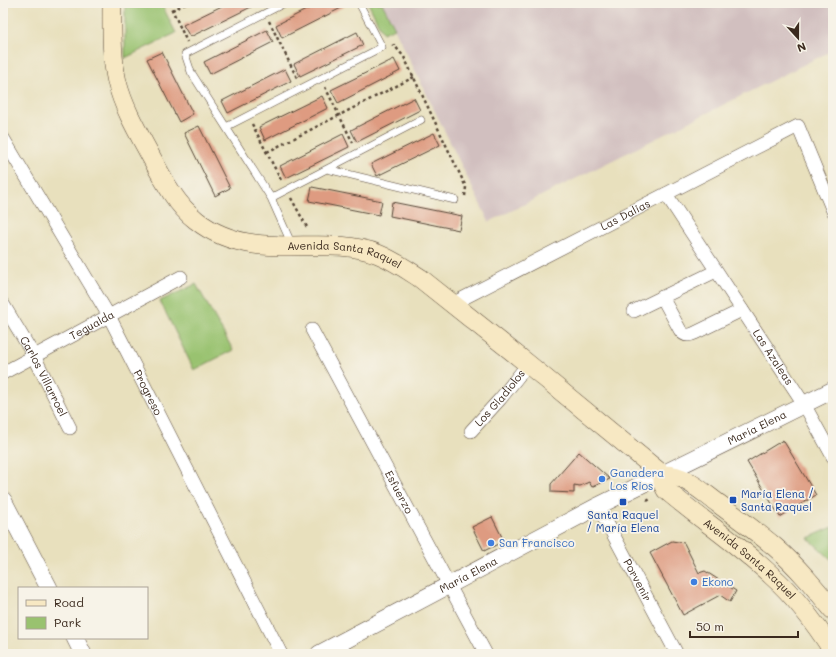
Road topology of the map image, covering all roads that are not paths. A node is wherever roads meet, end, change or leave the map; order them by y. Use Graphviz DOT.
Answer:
graph roads {
  1 [pos="112,3"];
  2 [pos="286,3"];
  3 [pos="359,3"];
  4 [pos="421,120"];
  5 [pos="226,127"];
  6 [pos="3,138"];
  7 [pos="327,169"];
  8 [pos="666,194"];
  9 [pos="271,198"];
  10 [pos="455,200"];
  11 [pos="833,211"];
  12 [pos="293,247"];
  13 [pos="716,271"];
  14 [pos="181,277"];
  15 [pos="662,297"];
  16 [pos="3,304"];
  17 [pos="452,304"];
  18 [pos="742,310"];
  19 [pos="634,311"];
  20 [pos="109,316"];
  21 [pos="312,330"];
  22 [pos="34,356"];
  23 [pos="528,364"];
  24 [pos="3,373"];
  25 [pos="833,390"];
  26 [pos="804,404"];
  27 [pos="70,428"];
  28 [pos="471,431"];
  29 [pos="833,457"];
  30 [pos="663,475"];
  31 [pos="3,500"];
  32 [pos="598,506"];
  33 [pos="449,585"];
  34 [pos="48,587"];
  35 [pos="833,610"];
  36 [pos="76,639"];
  37 [pos="833,651"];
  38 [pos="83,654"];
  39 [pos="281,654"];
  40 [pos="319,654"];
  41 [pos="486,654"];
  42 [pos="677,654"];
  1 -- 12 [label="main road, Avenida Santa Raquel"];
  2 -- 5 [label="lane"];
  3 -- 5 [label="lane"];
  4 -- 7 [label="lane"];
  5 -- 9 [label="lane"];
  6 -- 20 [label="street, Progreso"];
  7 -- 9 [label="lane"];
  7 -- 10 [label="lane"];
  8 -- 11 [label="street, Las Dalias"];
  8 -- 13 [label="street, Las Azaleas"];
  8 -- 17 [label="street, Las Dalias"];
  9 -- 12 [label="lane"];
  12 -- 17 [label="main road, Avenida Santa Raquel"];
  13 -- 15 [label="street"];
  13 -- 18 [label="street, Las Azaleas"];
  14 -- 20 [label="street, Tegualda"];
  15 -- 18 [label="street"];
  15 -- 19 [label="street"];
  16 -- 22 [label="street, Carlos Villarroel"];
  17 -- 23 [label="main road, Avenida Santa Raquel"];
  18 -- 26 [label="street, Las Azaleas"];
  20 -- 22 [label="street, Tegualda"];
  20 -- 39 [label="street, Progreso"];
  21 -- 33 [label="street, Esfuerzo"];
  22 -- 24 [label="street, Tegualda"];
  22 -- 27 [label="street, Carlos Villarroel"];
  23 -- 28 [label="street, Los Gladiolos"];
  23 -- 30 [label="main road, Avenida Santa Raquel"];
  25 -- 26 [label="street, María Elena"];
  26 -- 29 [label="street, Las Azaleas"];
  26 -- 30 [label="street, María Elena"];
  30 -- 32 [label="street, María Elena"];
  30 -- 35 [label="main road, Avenida Santa Raquel"];
  30 -- 37 [label="main road, Avenida Santa Raquel"];
  31 -- 34 [label="street"];
  32 -- 33 [label="street, María Elena"];
  32 -- 42 [label="street, Porvenir"];
  33 -- 40 [label="street, María Elena"];
  33 -- 41 [label="street, Esfuerzo"];
  36 -- 38 [label="street"];
}
